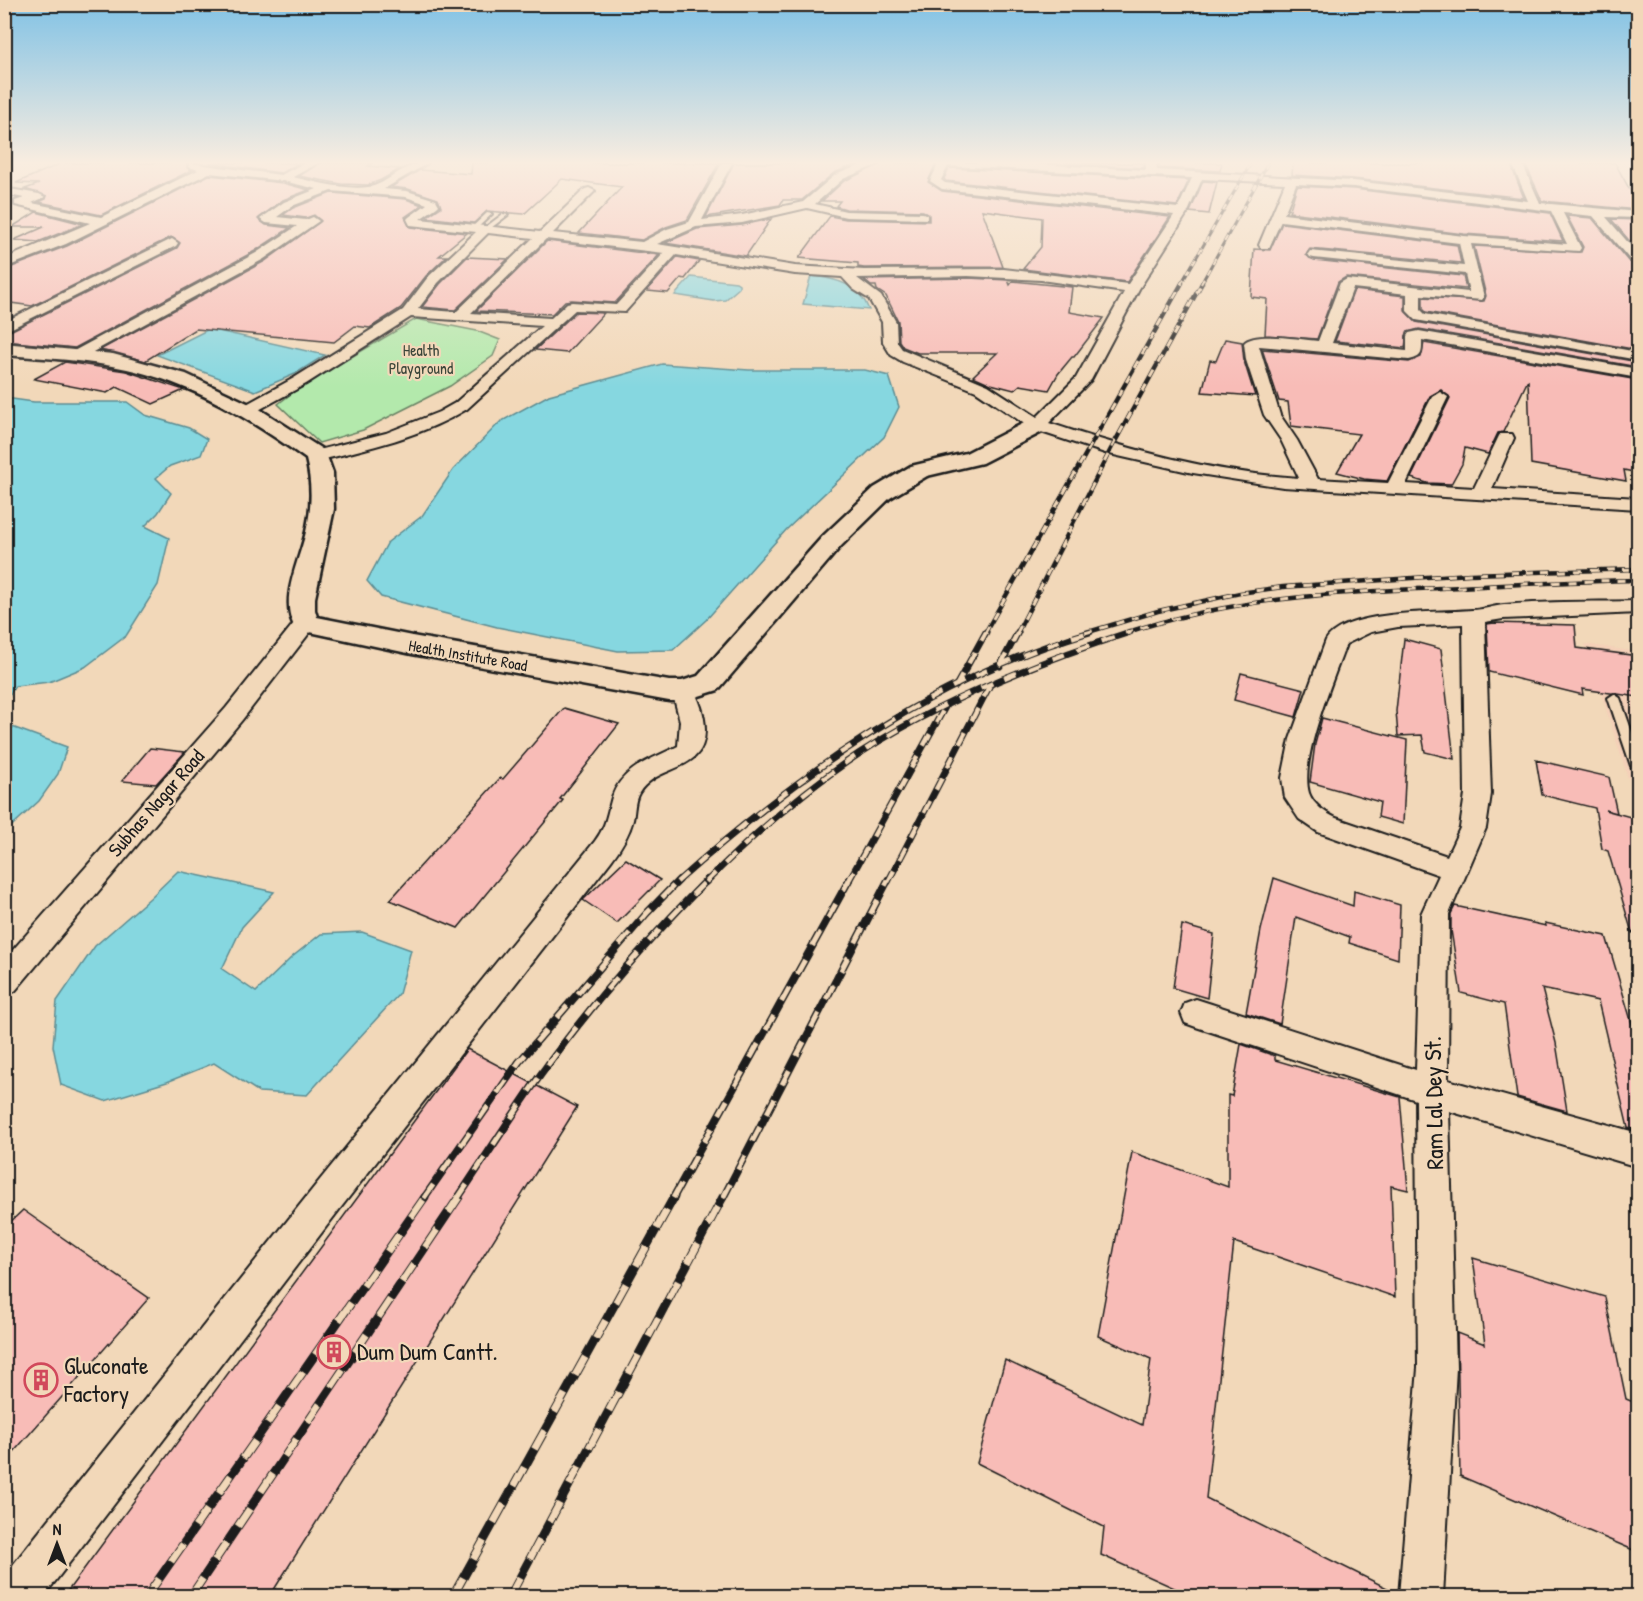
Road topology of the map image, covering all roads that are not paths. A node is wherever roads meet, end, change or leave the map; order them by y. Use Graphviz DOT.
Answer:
graph roads {
  1 [pos="69,238"];
  2 [pos="288,238"];
  3 [pos="471,238"];
  4 [pos="541,238"];
  5 [pos="560,238"];
  6 [pos="660,238"];
  7 [pos="1165,238"];
  8 [pos="1268,238"];
  9 [pos="1445,238"];
  10 [pos="1570,238"];
  11 [pos="1618,238"];
  12 [pos="1464,240"];
  13 [pos="172,243"];
  14 [pos="1265,245"];
  15 [pos="644,246"];
  16 [pos="673,250"];
  17 [pos="1314,254"];
  18 [pos="1635,258"];
  19 [pos="4,264"];
  20 [pos="1471,271"];
  21 [pos="846,273"];
  22 [pos="1132,289"];
  23 [pos="1414,291"];
  24 [pos="408,313"];
  25 [pos="460,316"];
  26 [pos="554,322"];
  27 [pos="4,328"];
  28 [pos="1323,346"];
  29 [pos="4,349"];
  30 [pos="75,356"];
  31 [pos="1638,356"];
  32 [pos="1638,374"];
  33 [pos="1440,397"];
  34 [pos="249,409"];
  35 [pos="1038,424"];
  36 [pos="1506,438"];
  37 [pos="317,456"];
  38 [pos="1312,485"];
  39 [pos="1394,489"];
  40 [pos="1481,493"];
  41 [pos="1638,504"];
  42 [pos="1638,608"];
  43 [pos="1474,617"];
  44 [pos="306,623"];
  45 [pos="682,691"];
  46 [pos="1614,698"];
  47 [pos="1638,766"];
  48 [pos="1454,869"];
  49 [pos="4,982"];
  50 [pos="1196,1013"];
  51 [pos="1432,1090"];
  52 [pos="1638,1150"];
  53 [pos="17,1596"];
  54 [pos="1420,1596"];
  1 -- 19 [label="street"];
  2 -- 30 [label="street"];
  3 -- 24 [label="street"];
  4 -- 25 [label="street"];
  5 -- 15 [label="street"];
  6 -- 15 [label="street"];
  7 -- 22 [label="street"];
  8 -- 14 [label="street"];
  9 -- 12 [label="street"];
  10 -- 12 [label="street"];
  11 -- 18 [label="street"];
  12 -- 20 [label="street"];
  13 -- 27 [label="street"];
  15 -- 16 [label="street"];
  16 -- 21 [label="street"];
  16 -- 26 [label="street"];
  17 -- 20 [label="street"];
  20 -- 23 [label="street"];
  21 -- 22 [label="street"];
  21 -- 35 [label="street"];
  22 -- 35 [label="street"];
  23 -- 28 [label="street"];
  23 -- 31 [label="street"];
  24 -- 25 [label="street"];
  24 -- 34 [label="street"];
  25 -- 26 [label="street"];
  26 -- 37 [label="street"];
  28 -- 32 [label="street"];
  28 -- 38 [label="street"];
  29 -- 30 [label="street"];
  30 -- 34 [label="street"];
  33 -- 39 [label="street"];
  34 -- 37 [label="street"];
  35 -- 38 [label="street"];
  35 -- 45 [label="street, Health Institute Road"];
  36 -- 40 [label="street"];
  37 -- 44 [label="street"];
  38 -- 39 [label="street"];
  39 -- 40 [label="street"];
  40 -- 41 [label="street"];
  42 -- 43 [label="street"];
  43 -- 48 [label="street, Ram Lal Dey St."];
  43 -- 48 [label="street"];
  44 -- 45 [label="street, Health Institute Road"];
  44 -- 49 [label="street, Subhas Nagar Road"];
  45 -- 53 [label="street"];
  46 -- 47 [label="lane"];
  48 -- 51 [label="street, Ram Lal Dey St."];
  50 -- 51 [label="street"];
  51 -- 52 [label="street"];
  51 -- 54 [label="street, Ram Lal Dey St."];
}
